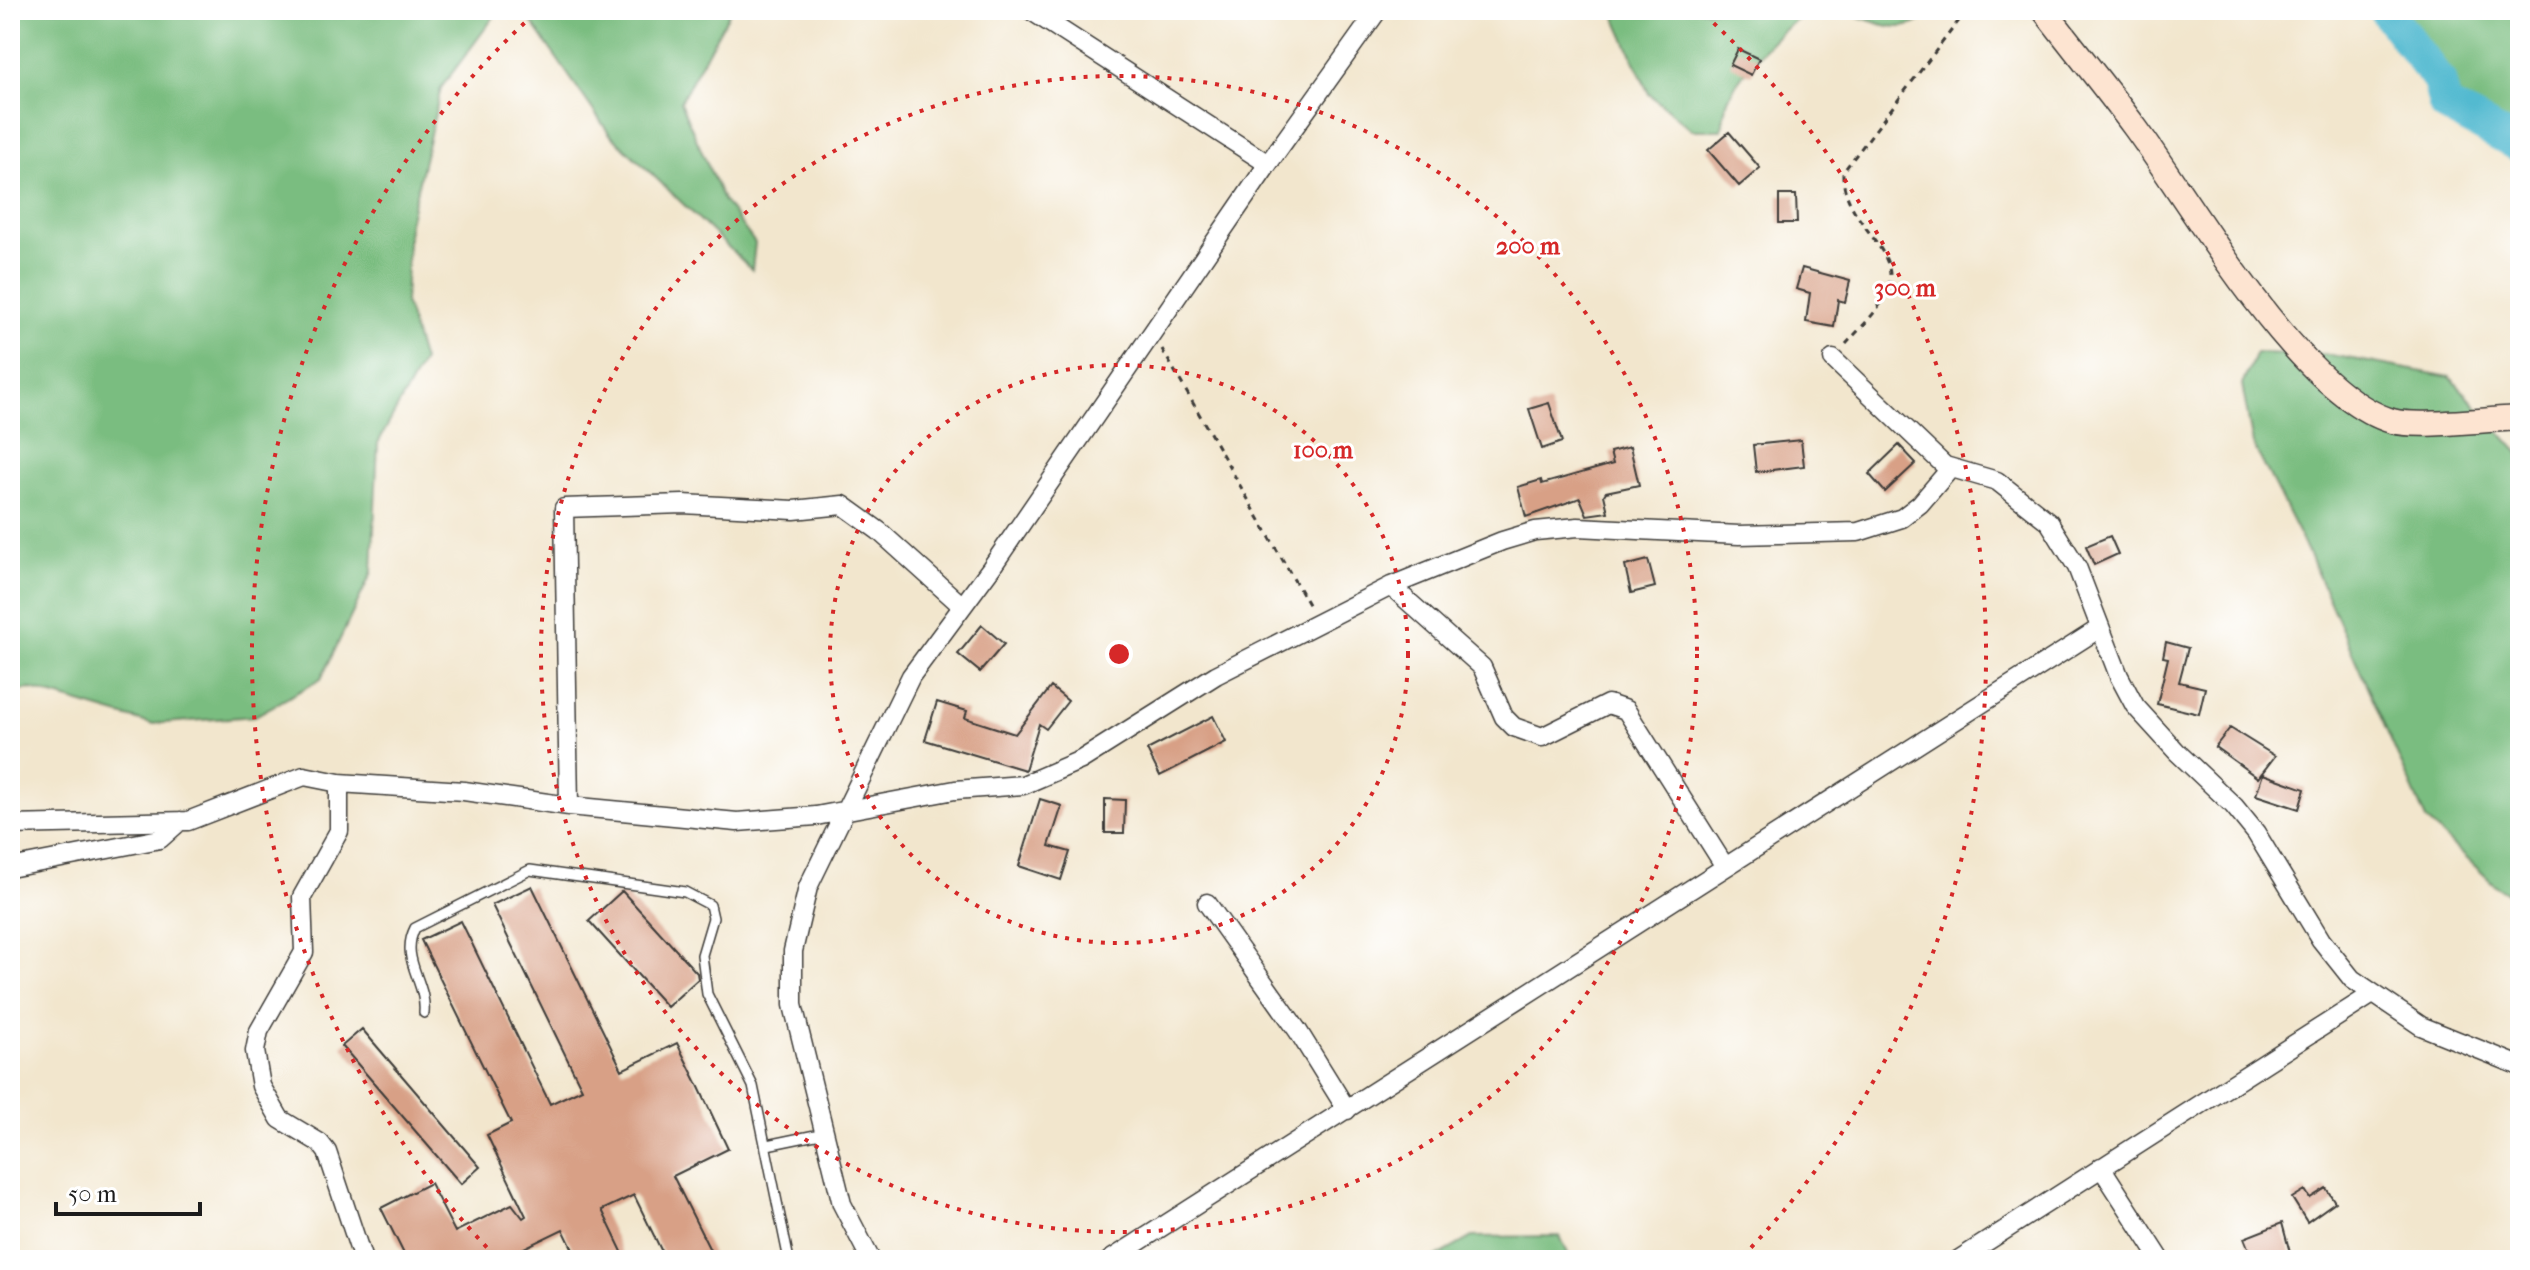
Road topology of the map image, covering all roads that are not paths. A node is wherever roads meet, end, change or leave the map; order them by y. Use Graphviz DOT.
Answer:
graph roads {
  1 [pos="1030,10"];
  2 [pos="1378,10"];
  3 [pos="2044,10"];
  4 [pos="1268,164"];
  5 [pos="1833,359"];
  6 [pos="2520,418"];
  7 [pos="1950,469"];
  8 [pos="1391,586"];
  9 [pos="961,605"];
  10 [pos="2100,628"];
  11 [pos="339,783"];
  12 [pos="569,806"];
  13 [pos="844,810"];
  14 [pos="180,821"];
  15 [pos="10,825"];
  16 [pos="1724,865"];
  17 [pos="10,868"];
  18 [pos="1207,903"];
  19 [pos="2371,995"];
  20 [pos="424,1013"];
  21 [pos="2520,1066"];
  22 [pos="1347,1110"];
  23 [pos="825,1133"];
  24 [pos="767,1145"];
  25 [pos="2101,1167"];
  26 [pos="363,1260"];
  27 [pos="789,1260"];
  28 [pos="871,1260"];
  29 [pos="1110,1260"];
  30 [pos="1958,1260"];
  31 [pos="2161,1260"];
  1 -- 4 [label="street"];
  2 -- 4 [label="street"];
  3 -- 6 [label="street"];
  4 -- 9 [label="street"];
  5 -- 7 [label="street"];
  7 -- 8 [label="street"];
  7 -- 10 [label="street"];
  8 -- 13 [label="street"];
  8 -- 16 [label="street"];
  9 -- 12 [label="street"];
  9 -- 13 [label="street"];
  10 -- 16 [label="street"];
  10 -- 19 [label="street"];
  11 -- 12 [label="street"];
  11 -- 14 [label="street"];
  11 -- 26 [label="street"];
  12 -- 13 [label="street"];
  13 -- 23 [label="street"];
  14 -- 15 [label="street"];
  14 -- 17 [label="street"];
  16 -- 22 [label="street"];
  18 -- 22 [label="street"];
  19 -- 21 [label="street"];
  19 -- 25 [label="street"];
  20 -- 24 [label="lane"];
  22 -- 29 [label="street"];
  23 -- 24 [label="lane"];
  23 -- 28 [label="street"];
  24 -- 27 [label="lane"];
  25 -- 30 [label="street"];
  25 -- 31 [label="street"];
}
